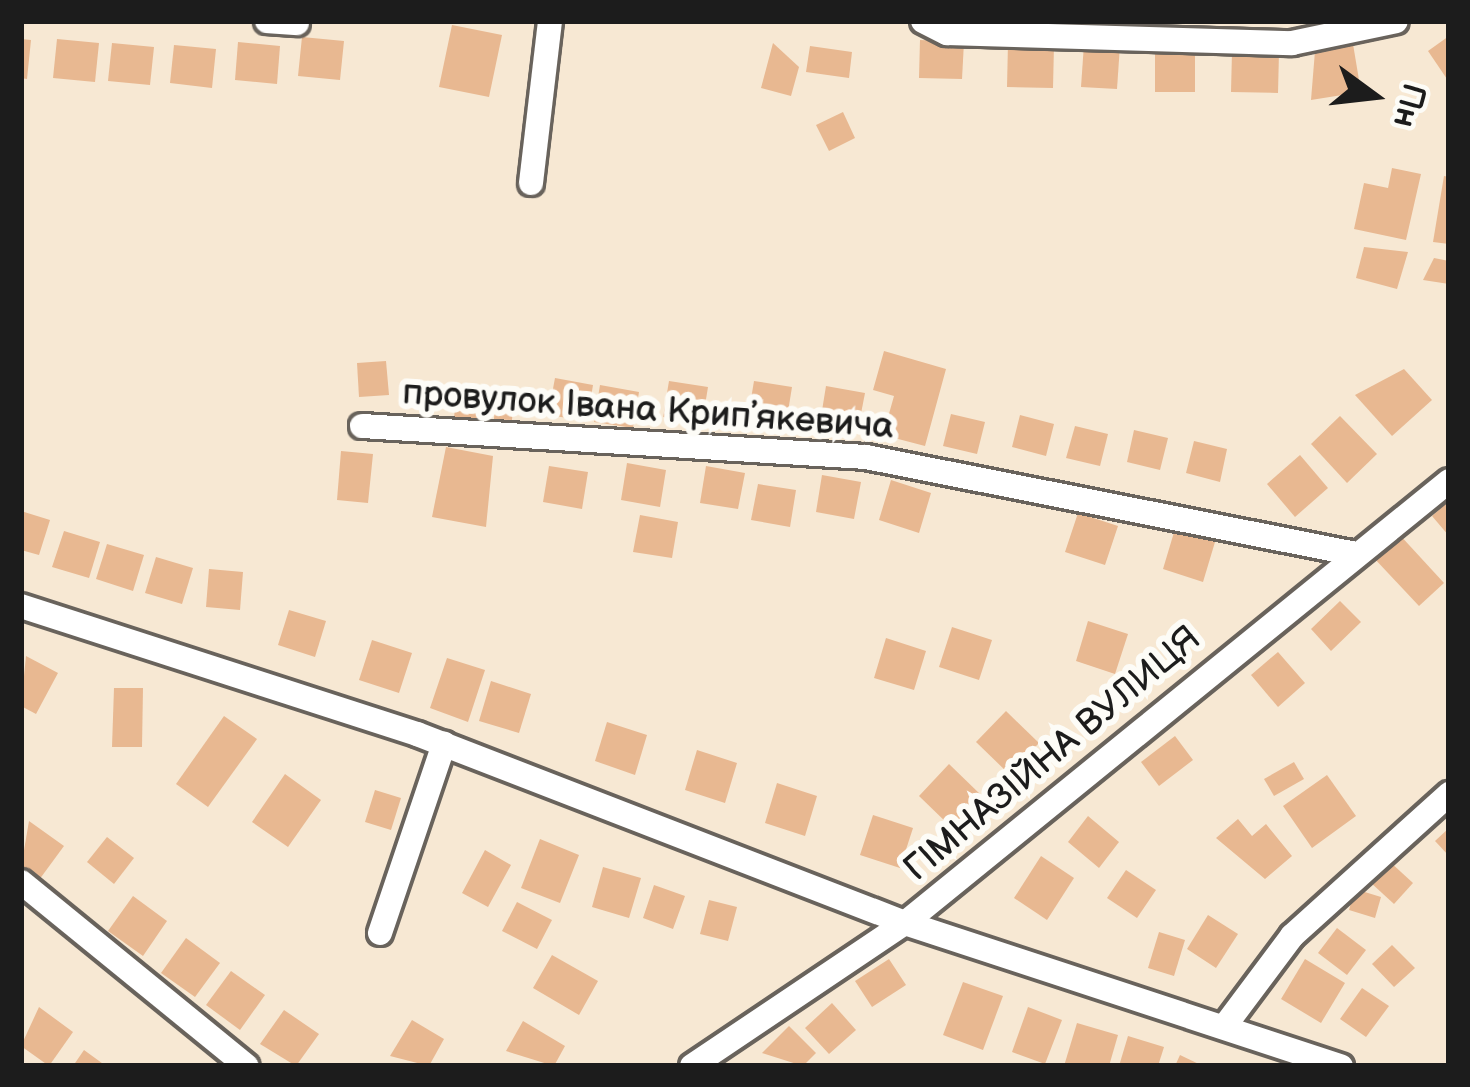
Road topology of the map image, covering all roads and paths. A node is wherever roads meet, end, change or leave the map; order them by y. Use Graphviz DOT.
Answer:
graph roads {
  1 [pos="267,21"];
  2 [pos="550,21"];
  3 [pos="922,21"];
  4 [pos="1396,21"];
  5 [pos="297,23"];
  6 [pos="531,183"];
  7 [pos="362,425"];
  8 [pos="1449,481"];
  9 [pos="1353,553"];
  10 [pos="21,606"];
  11 [pos="444,744"];
  12 [pos="1449,794"];
  13 [pos="21,882"];
  14 [pos="905,922"];
  15 [pos="380,933"];
  16 [pos="1225,1027"];
  17 [pos="247,1066"];
  18 [pos="692,1066"];
  19 [pos="1341,1066"];
  1 -- 5 [label="street"];
  2 -- 6 [label="street"];
  3 -- 4 [label="street"];
  7 -- 9 [label="street, провулок Івана Крипʼякевича"];
  8 -- 9 [label="street, ГІМНАЗІЙНА ВУЛИЦЯ"];
  9 -- 14 [label="street, ГІМНАЗІЙНА ВУЛИЦЯ"];
  10 -- 11 [label="street"];
  11 -- 14 [label="street"];
  11 -- 15 [label="street"];
  12 -- 16 [label="street"];
  13 -- 17 [label="street"];
  14 -- 16 [label="street"];
  14 -- 18 [label="street, ГІМНАЗІЙНА ВУЛИЦЯ"];
  16 -- 19 [label="street"];
}
